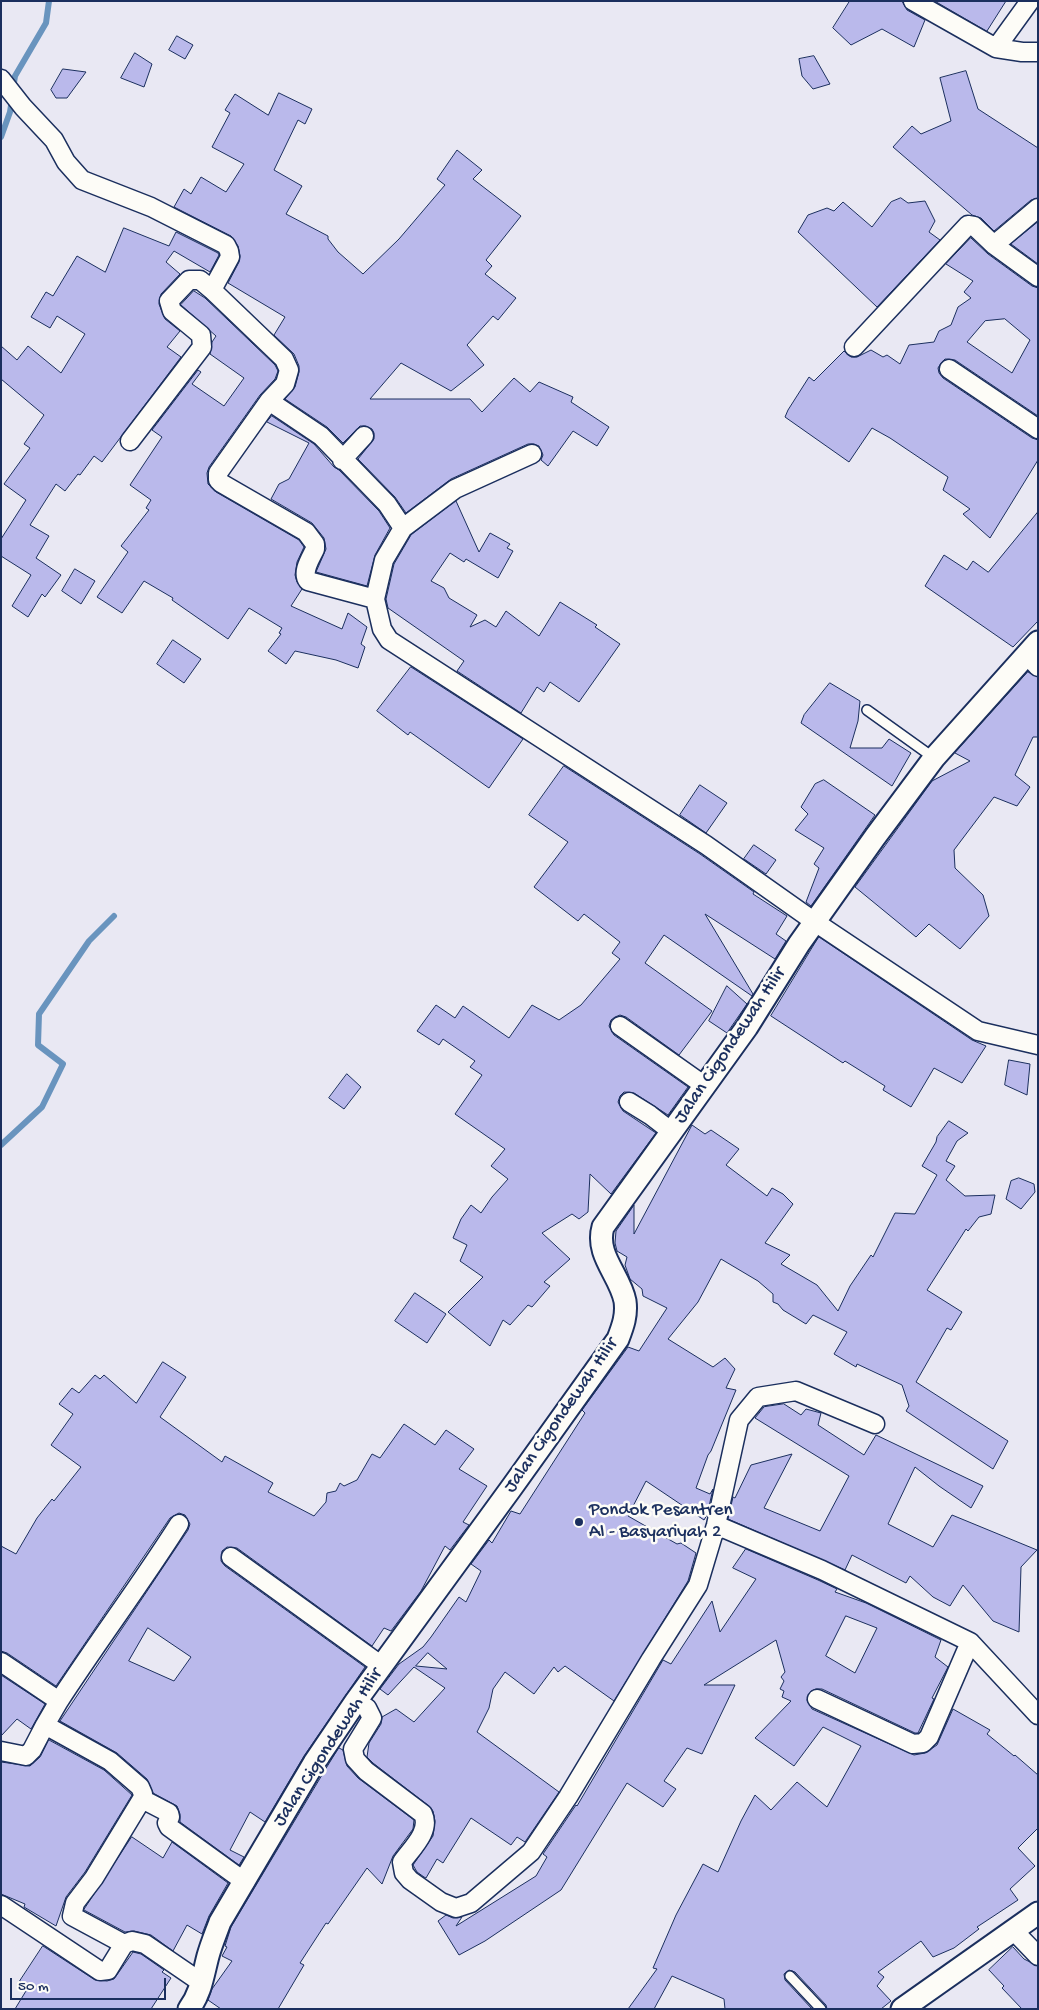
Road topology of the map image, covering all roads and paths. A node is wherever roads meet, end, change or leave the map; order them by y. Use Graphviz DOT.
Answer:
graph roads {
  1 [pos="913,1"];
  2 [pos="1030,1"];
  3 [pos="996,48"];
  4 [pos="1038,52"];
  5 [pos="4,83"];
  6 [pos="1038,208"];
  7 [pos="994,245"];
  8 [pos="1038,277"];
  9 [pos="212,290"];
  10 [pos="854,347"];
  11 [pos="949,369"];
  12 [pos="269,401"];
  13 [pos="1038,429"];
  14 [pos="364,436"];
  15 [pos="130,441"];
  16 [pos="532,454"];
  17 [pos="342,460"];
  18 [pos="403,528"];
  19 [pos="375,599"];
  20 [pos="1034,654"];
  21 [pos="867,710"];
  22 [pos="934,758"];
  23 [pos="815,922"];
  24 [pos="620,1026"];
  25 [pos="1038,1045"];
  26 [pos="705,1086"];
  27 [pos="629,1102"];
  28 [pos="672,1132"];
  29 [pos="875,1424"];
  30 [pos="179,1524"];
  31 [pos="716,1525"];
  32 [pos="231,1557"];
  33 [pos="970,1642"];
  34 [pos="1,1662"];
  35 [pos="382,1666"];
  36 [pos="818,1699"];
  37 [pos="356,1701"];
  38 [pos="59,1702"];
  39 [pos="1038,1715"];
  40 [pos="45,1725"];
  41 [pos="1,1751"];
  42 [pos="142,1799"];
  43 [pos="246,1882"];
  44 [pos="1,1905"];
  45 [pos="1038,1913"];
  46 [pos="1013,1930"];
  47 [pos="124,1944"];
  48 [pos="1038,1956"];
  49 [pos="790,1976"];
  50 [pos="202,1983"];
  51 [pos="189,2009"];
  52 [pos="821,2009"];
  53 [pos="902,2009"];
  1 -- 3 [label="street"];
  2 -- 3 [label="street"];
  3 -- 4 [label="street"];
  5 -- 9 [label="street"];
  6 -- 7 [label="street"];
  7 -- 8 [label="street"];
  7 -- 10 [label="street"];
  9 -- 12 [label="street"];
  9 -- 15 [label="street"];
  11 -- 13 [label="street"];
  12 -- 17 [label="street"];
  12 -- 19 [label="street"];
  14 -- 17 [label="street"];
  16 -- 18 [label="street"];
  17 -- 18 [label="street"];
  18 -- 19 [label="street"];
  19 -- 23 [label="street"];
  20 -- 22 [label="street, Jalan Cigondewah Hilir"];
  21 -- 22 [label="lane"];
  22 -- 23 [label="street, Jalan Cigondewah Hilir"];
  23 -- 25 [label="street"];
  23 -- 26 [label="street, Jalan Cigondewah Hilir"];
  24 -- 26 [label="street"];
  26 -- 28 [label="street, Jalan Cigondewah Hilir"];
  27 -- 28 [label="street"];
  28 -- 35 [label="street, Jalan Cigondewah Hilir"];
  29 -- 31 [label="street"];
  30 -- 38 [label="street"];
  31 -- 33 [label="street"];
  31 -- 37 [label="street"];
  32 -- 35 [label="street"];
  33 -- 36 [label="street"];
  33 -- 39 [label="street"];
  34 -- 38 [label="street"];
  35 -- 37 [label="street, Jalan Cigondewah Hilir"];
  37 -- 43 [label="street, Jalan Cigondewah Hilir"];
  38 -- 40 [label="street"];
  40 -- 41 [label="street"];
  40 -- 42 [label="street"];
  42 -- 43 [label="street"];
  42 -- 47 [label="street"];
  43 -- 50 [label="street, Jalan Cigondewah Hilir"];
  44 -- 47 [label="street"];
  45 -- 46 [label="street"];
  46 -- 48 [label="street"];
  46 -- 53 [label="street"];
  47 -- 50 [label="street"];
  49 -- 52 [label="lane"];
  50 -- 51 [label="street, Jalan Cigondewah Hilir"];
}
